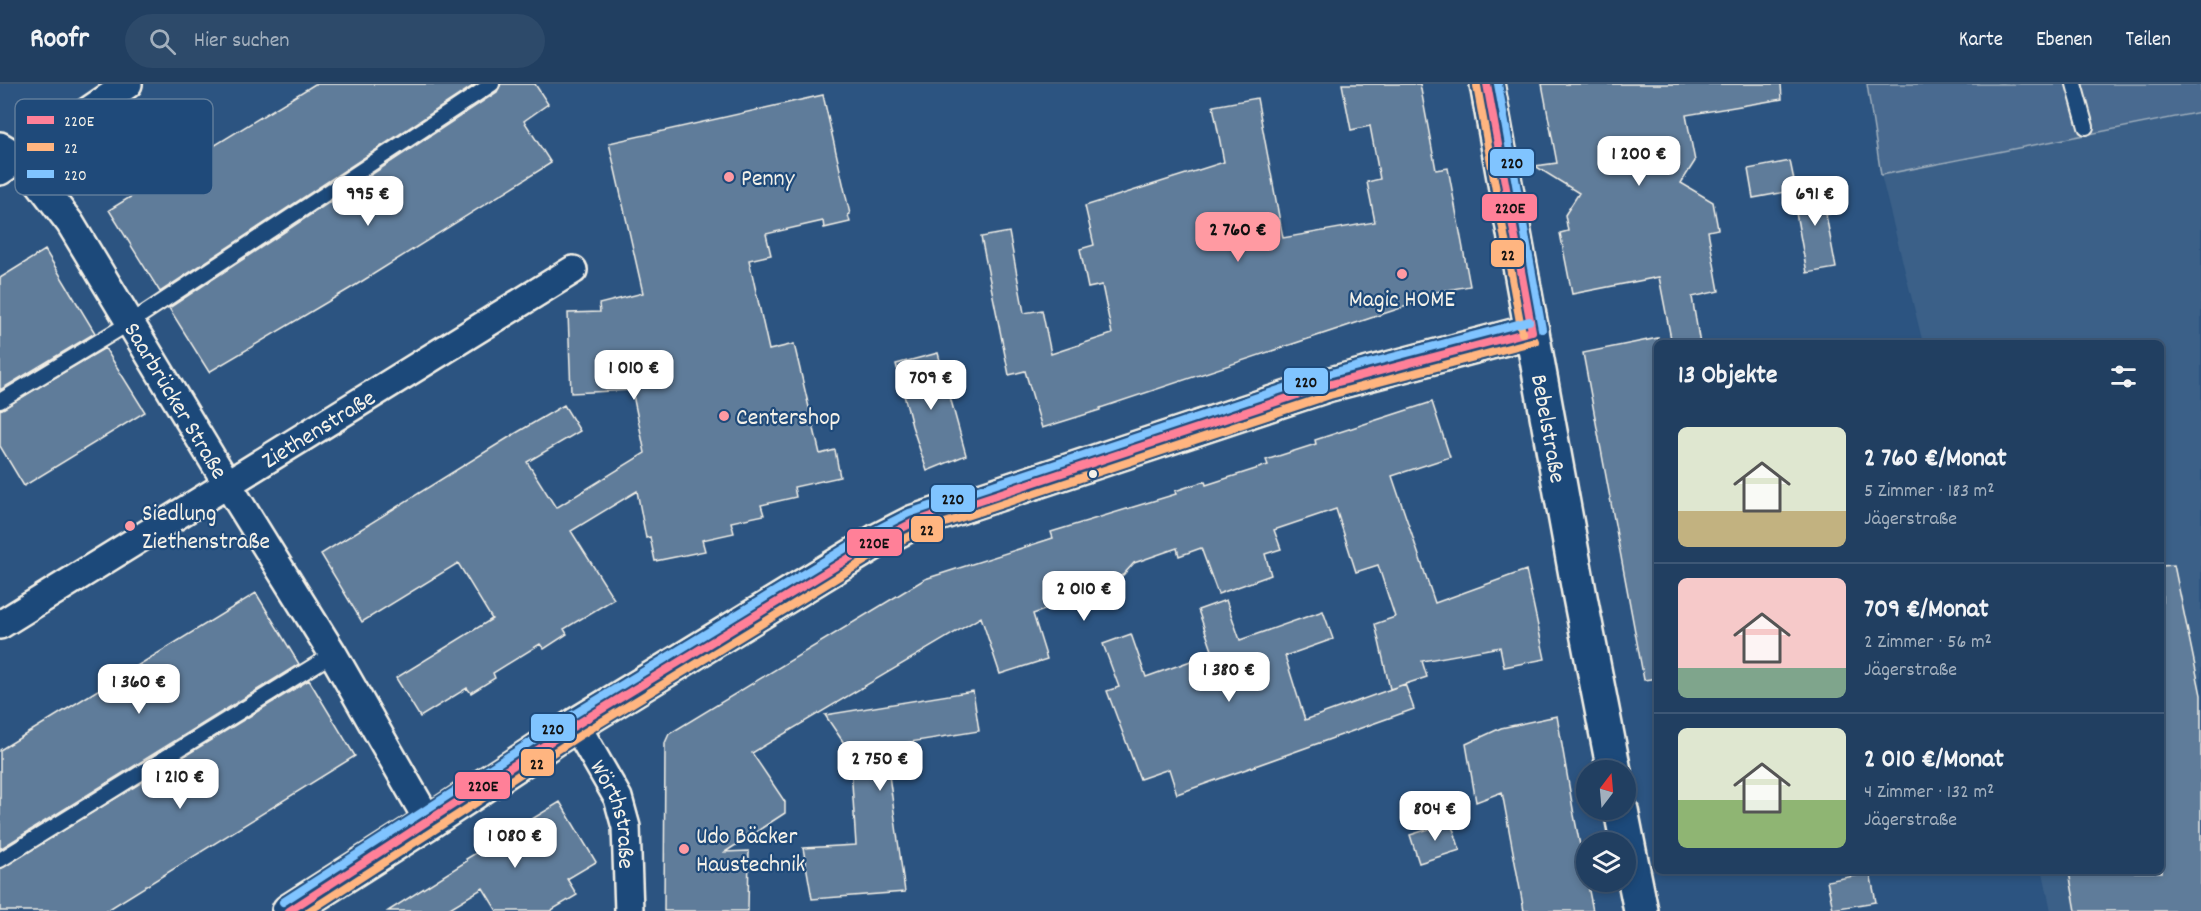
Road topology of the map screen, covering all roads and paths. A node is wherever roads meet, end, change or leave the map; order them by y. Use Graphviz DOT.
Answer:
graph roads {
  1 [pos="128,84"];
  2 [pos="492,84"];
  3 [pos="1487,84"];
  4 [pos="2074,84"];
  5 [pos="103,99"];
  6 [pos="2086,127"];
  7 [pos="43,195"];
  8 [pos="573,270"];
  9 [pos="131,322"];
  10 [pos="1532,331"];
  11 [pos="0,401"];
  12 [pos="228,485"];
  13 [pos="0,625"];
  14 [pos="333,654"];
  15 [pos="576,724"];
  16 [pos="1612,760"];
  17 [pos="1623,820"];
  18 [pos="429,822"];
  19 [pos="0,860"];
  20 [pos="289,911"];
  21 [pos="629,911"];
  22 [pos="1641,911"];
  1 -- 5 [label="street"];
  2 -- 9 [label="lane"];
  3 -- 10 [label="street, Bebelstraße"];
  4 -- 6 [label="lane"];
  7 -- 9 [label="street, Saarbrücker Straße"];
  8 -- 12 [label="street, Ziethenstraße"];
  9 -- 11 [label="lane"];
  9 -- 12 [label="street, Saarbrücker Straße"];
  10 -- 15 [label="street"];
  10 -- 16 [label="street, Bebelstraße"];
  12 -- 13 [label="street, Ziethenstraße"];
  12 -- 14 [label="street, Saarbrücker Straße"];
  14 -- 18 [label="street, Saarbrücker Straße"];
  14 -- 19 [label="lane"];
  15 -- 18 [label="street"];
  15 -- 21 [label="street, Wörthstraße"];
  17 -- 22 [label="street"];
  18 -- 20 [label="street"];
}
